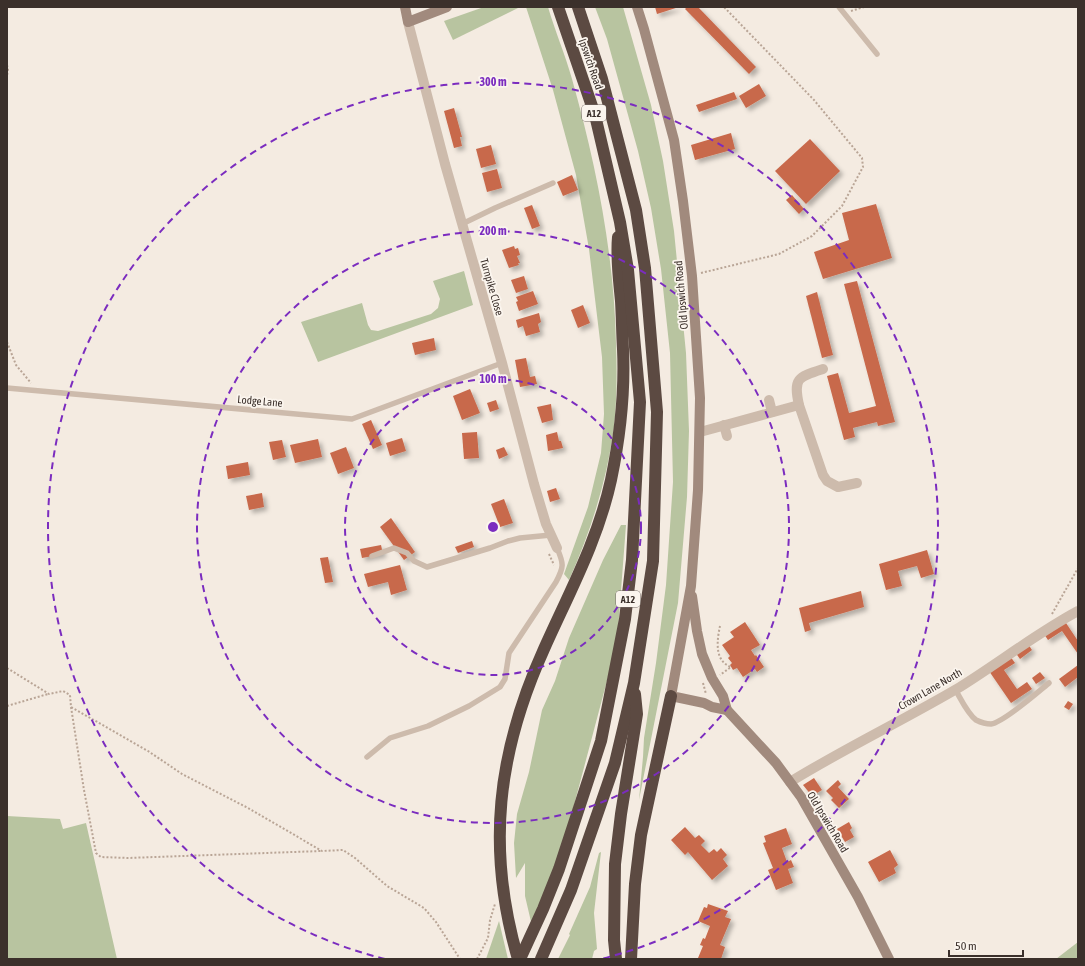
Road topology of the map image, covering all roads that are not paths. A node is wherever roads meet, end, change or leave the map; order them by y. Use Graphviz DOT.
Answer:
graph roads {
  1 [pos="405,7"];
  2 [pos="447,7"];
  3 [pos="558,7"];
  4 [pos="578,7"];
  5 [pos="637,7"];
  6 [pos="839,7"];
  7 [pos="408,22"];
  8 [pos="877,54"];
  9 [pos="553,183"];
  10 [pos="620,222"];
  11 [pos="462,224"];
  12 [pos="502,363"];
  13 [pos="823,369"];
  14 [pos="7,388"];
  15 [pos="769,400"];
  16 [pos="799,405"];
  17 [pos="772,412"];
  18 [pos="724,425"];
  19 [pos="700,432"];
  20 [pos="727,436"];
  21 [pos="857,483"];
  22 [pos="551,535"];
  23 [pos="557,548"];
  24 [pos="372,556"];
  25 [pos="691,586"];
  26 [pos="1078,611"];
  27 [pos="634,683"];
  28 [pos="1049,683"];
  29 [pos="955,689"];
  30 [pos="671,696"];
  31 [pos="728,710"];
  32 [pos="367,757"];
  33 [pos="790,782"];
  34 [pos="519,959"];
  35 [pos="541,959"];
  36 [pos="616,959"];
  37 [pos="631,959"];
  38 [pos="889,959"];
  1 -- 7 [label="street, Turnpike Close"];
  2 -- 7 [label="street"];
  3 -- 10 [label="highway, Ipswich Road / A12"];
  4 -- 27 [label="highway, Ipswich Road / A12"];
  5 -- 19 [label="street, Old Ipswich Road"];
  6 -- 8 [label="lane"];
  7 -- 11 [label="street, Turnpike Close"];
  9 -- 11 [label="lane"];
  10 -- 34 [label="highway, A12"];
  10 -- 34 [label="highway, A12"];
  11 -- 12 [label="street, Turnpike Close"];
  12 -- 14 [label="lane, Lodge Lane"];
  12 -- 22 [label="street, Turnpike Close"];
  13 -- 16 [label="street"];
  15 -- 17 [label="street"];
  16 -- 17 [label="street"];
  16 -- 21 [label="street"];
  17 -- 18 [label="street"];
  18 -- 19 [label="street"];
  18 -- 20 [label="street"];
  19 -- 25 [label="street, Old Ipswich Road"];
  22 -- 23 [label="street, Turnpike Close"];
  22 -- 24 [label="lane"];
  23 -- 32 [label="lane"];
  25 -- 30 [label="street, Old Ipswich Road"];
  25 -- 31 [label="street, Old Ipswich Road"];
  26 -- 29 [label="street, Crown Lane North"];
  27 -- 35 [label="highway, A12"];
  27 -- 36 [label="highway, A12"];
  28 -- 29 [label="lane"];
  29 -- 33 [label="street, Crown Lane North"];
  30 -- 31 [label="street"];
  30 -- 37 [label="highway"];
  31 -- 33 [label="street, Old Ipswich Road"];
  33 -- 38 [label="street, Old Ipswich Road"];
}
